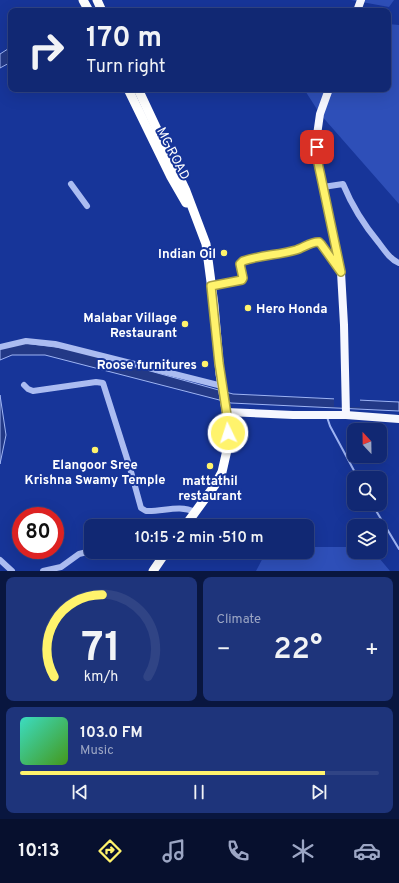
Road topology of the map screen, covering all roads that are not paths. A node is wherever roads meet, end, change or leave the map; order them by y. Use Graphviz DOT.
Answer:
graph roads {
  1 [pos="129,92"];
  2 [pos="139,92"];
  3 [pos="328,92"];
  4 [pos="71,184"];
  5 [pos="323,187"];
  6 [pos="87,206"];
  7 [pos="200,228"];
  8 [pos="399,263"];
  9 [pos="341,272"];
  10 [pos="211,286"];
  11 [pos="0,348"];
  12 [pos="24,385"];
  13 [pos="222,390"];
  14 [pos="226,412"];
  15 [pos="346,415"];
  16 [pos="399,419"];
  17 [pos="195,512"];
  18 [pos="190,519"];
  19 [pos="84,553"];
  20 [pos="161,559"];
  21 [pos="0,560"];
  22 [pos="12,571"];
  23 [pos="43,571"];
  24 [pos="153,571"];
  1 -- 7 [label="highway, MC ROAD"];
  2 -- 7 [label="highway, MC ROAD"];
  3 -- 5 [label="main road"];
  4 -- 6 [label="street"];
  5 -- 8 [label="street"];
  5 -- 9 [label="main road"];
  7 -- 10 [label="highway, MC ROAD"];
  9 -- 10 [label="street"];
  9 -- 15 [label="main road"];
  10 -- 13 [label="highway, MC ROAD"];
  11 -- 13 [label="street"];
  12 -- 17 [label="street"];
  13 -- 14 [label="highway, MC ROAD"];
  14 -- 15 [label="main road"];
  14 -- 17 [label="highway, MC ROAD"];
  15 -- 16 [label="main road"];
  17 -- 18 [label="highway, MC ROAD"];
  19 -- 23 [label="street"];
  20 -- 24 [label="highway"];
  21 -- 22 [label="street"];
}
